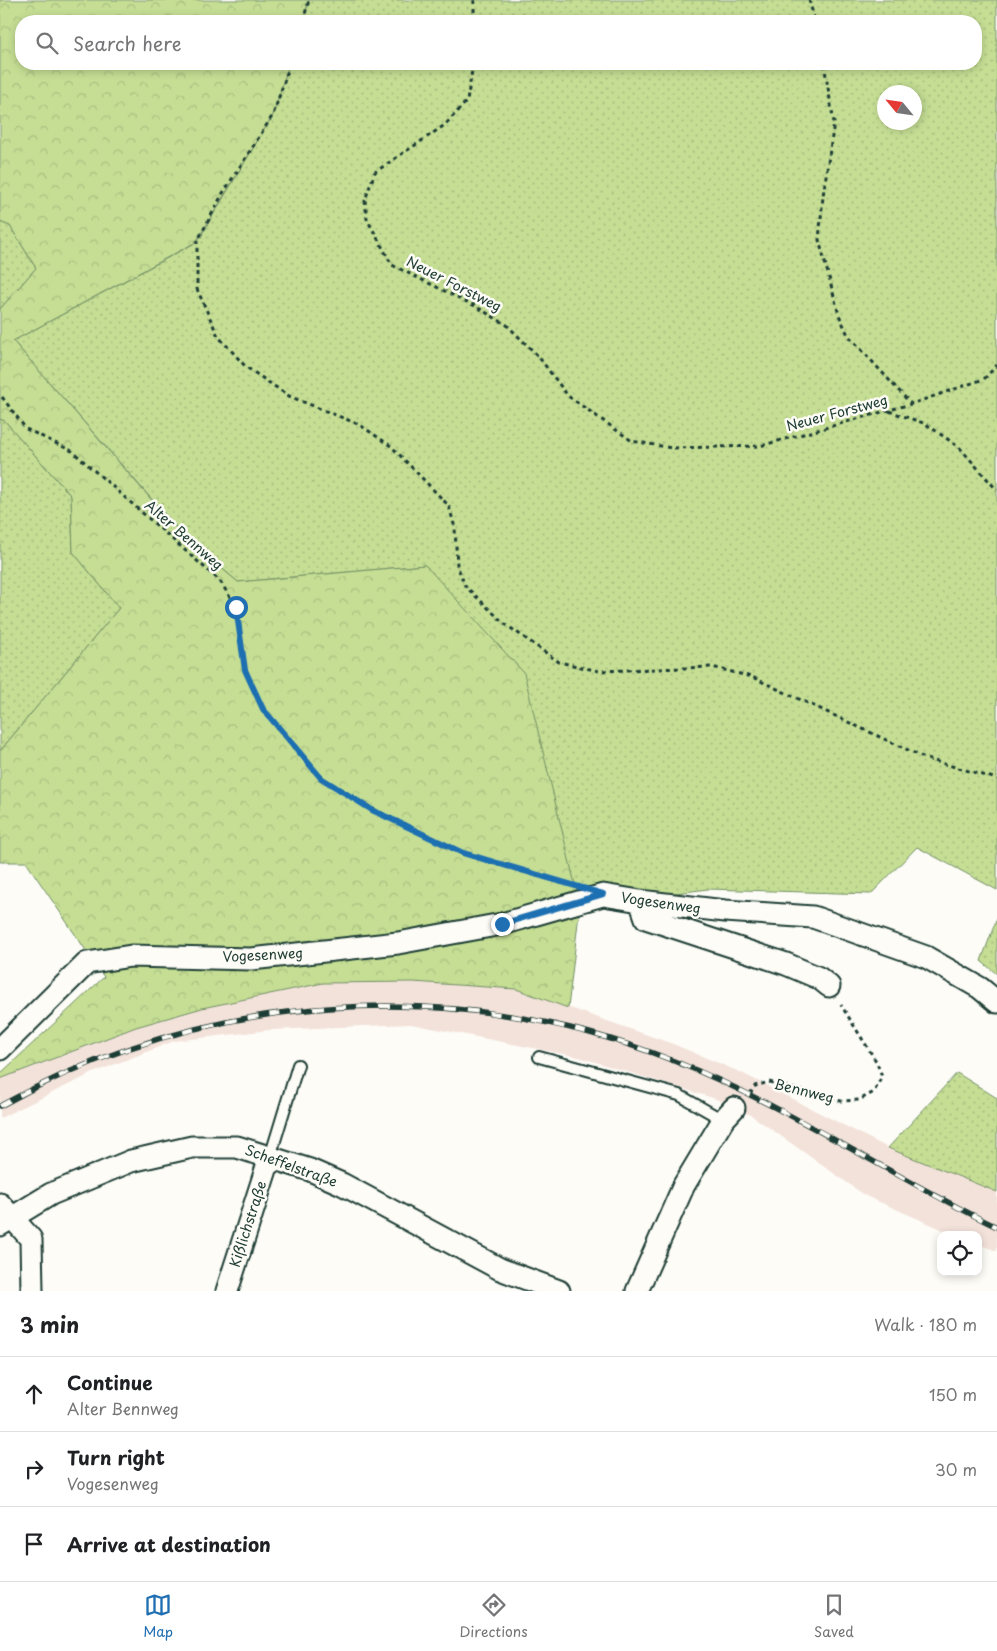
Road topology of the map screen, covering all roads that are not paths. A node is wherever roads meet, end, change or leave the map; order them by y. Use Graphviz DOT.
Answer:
graph roads {
  1 [pos="640,901"];
  2 [pos="830,986"];
  3 [pos="997,1002"];
  4 [pos="0,1050"];
  5 [pos="539,1057"];
  6 [pos="298,1065"];
  7 [pos="729,1114"];
  8 [pos="270,1157"];
  9 [pos="4,1215"];
  10 [pos="32,1291"];
  11 [pos="227,1291"];
  12 [pos="559,1291"];
  13 [pos="637,1291"];
  1 -- 2 [label="street"];
  1 -- 3 [label="street, Vogesenweg"];
  1 -- 4 [label="street, Vogesenweg"];
  5 -- 7 [label="lane"];
  6 -- 8 [label="lane"];
  7 -- 13 [label="street"];
  8 -- 9 [label="street, Scheffelstraße"];
  8 -- 11 [label="street, Kißlichstraße"];
  8 -- 12 [label="street, Scheffelstraße"];
  9 -- 10 [label="street"];
}
